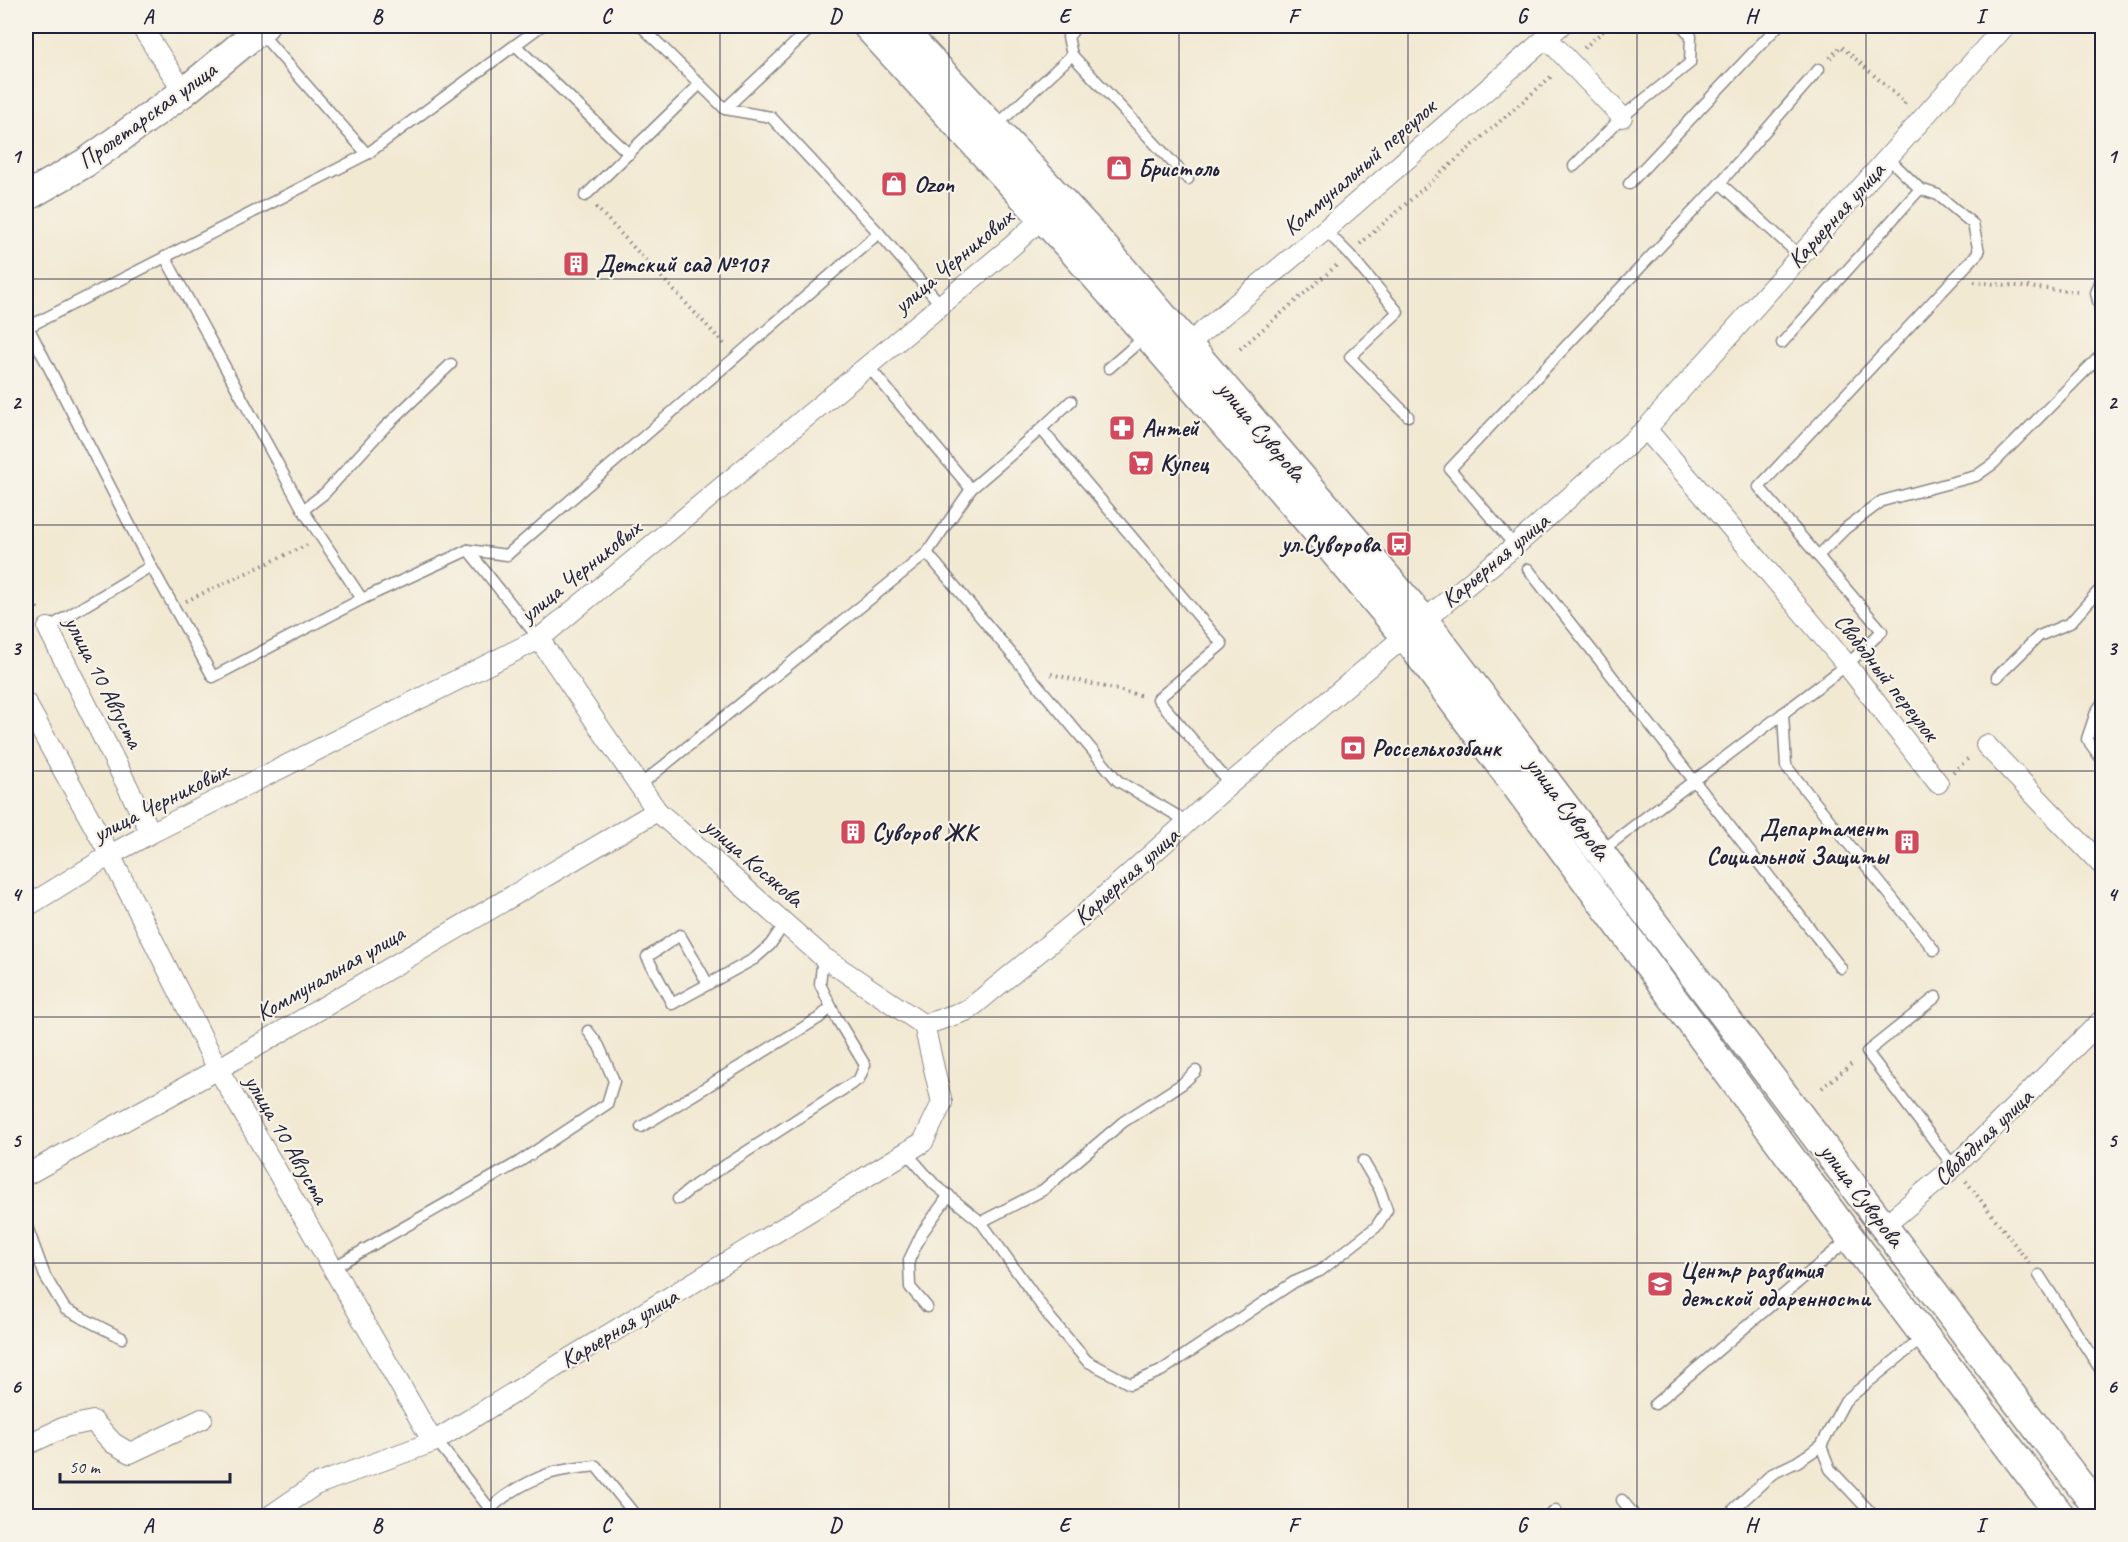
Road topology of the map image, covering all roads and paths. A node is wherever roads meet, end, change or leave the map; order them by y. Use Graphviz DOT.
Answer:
graph roads {
  1 [pos="141,26"];
  2 [pos="541,26"];
  3 [pos="641,26"];
  4 [pos="813,26"];
  5 [pos="867,26"];
  6 [pos="900,26"];
  7 [pos="1077,26"];
  8 [pos="1609,26"];
  9 [pos="1682,26"];
  10 [pos="1778,26"];
  11 [pos="2005,26"];
  12 [pos="261,28"];
  13 [pos="1553,32"];
  14 [pos="515,45"];
  15 [pos="1072,55"];
  16 [pos="1569,62"];
  17 [pos="1819,69"];
  18 [pos="700,84"];
  19 [pos="184,92"];
  20 [pos="725,109"];
  21 [pos="1900,110"];
  22 [pos="1622,117"];
  23 [pos="994,128"];
  24 [pos="367,154"];
  25 [pos="629,154"];
  26 [pos="1887,157"];
  27 [pos="1574,166"];
  28 [pos="1188,179"];
  29 [pos="1720,183"];
  30 [pos="1629,184"];
  31 [pos="1920,189"];
  32 [pos="585,196"];
  33 [pos="26,197"];
  34 [pos="1042,218"];
  35 [pos="1325,230"];
  36 [pos="879,234"];
  37 [pos="1349,254"];
  38 [pos="1799,255"];
  39 [pos="165,257"];
  40 [pos="2103,277"];
  41 [pos="1952,280"];
  42 [pos="2096,293"];
  43 [pos="941,305"];
  44 [pos="2103,316"];
  45 [pos="27,325"];
  46 [pos="1147,335"];
  47 [pos="1782,343"];
  48 [pos="1188,344"];
  49 [pos="1240,349"];
  50 [pos="2103,354"];
  51 [pos="736,357"];
  52 [pos="451,364"];
  53 [pos="868,366"];
  54 [pos="1109,368"];
  55 [pos="1071,401"];
  56 [pos="1408,416"];
  57 [pos="1041,429"];
  58 [pos="1646,429"];
  59 [pos="970,489"];
  60 [pos="303,510"];
  61 [pos="322,538"];
  62 [pos="1515,546"];
  63 [pos="468,550"];
  64 [pos="927,552"];
  65 [pos="1818,556"];
  66 [pos="152,566"];
  67 [pos="1528,568"];
  68 [pos="26,586"];
  69 [pos="2102,587"];
  70 [pos="362,599"];
  71 [pos="174,606"];
  72 [pos="48,628"];
  73 [pos="1414,628"];
  74 [pos="539,639"];
  75 [pos="1847,665"];
  76 [pos="1023,667"];
  77 [pos="1997,677"];
  78 [pos="1158,699"];
  79 [pos="26,703"];
  80 [pos="2103,703"];
  81 [pos="1783,713"];
  82 [pos="1986,745"];
  83 [pos="2103,760"];
  84 [pos="1694,780"];
  85 [pos="1938,783"];
  86 [pos="1230,784"];
  87 [pos="640,785"];
  88 [pos="657,811"];
  89 [pos="1188,822"];
  90 [pos="151,833"];
  91 [pos="1601,851"];
  92 [pos="110,855"];
  93 [pos="2103,865"];
  94 [pos="26,907"];
  95 [pos="785,923"];
  96 [pos="1934,950"];
  97 [pos="823,957"];
  98 [pos="1841,968"];
  99 [pos="708,984"];
  100 [pos="1936,997"];
  101 [pos="831,1007"];
  102 [pos="2103,1020"];
  103 [pos="924,1025"];
  104 [pos="588,1031"];
  105 [pos="1867,1052"];
  106 [pos="218,1069"];
  107 [pos="1196,1071"];
  108 [pos="1822,1088"];
  109 [pos="641,1127"];
  110 [pos="906,1152"];
  111 [pos="1364,1161"];
  112 [pos="1954,1167"];
  113 [pos="26,1175"];
  114 [pos="949,1195"];
  115 [pos="678,1199"];
  116 [pos="981,1222"];
  117 [pos="26,1224"];
  118 [pos="1885,1225"];
  119 [pos="1854,1243"];
  120 [pos="332,1268"];
  121 [pos="2038,1275"];
  122 [pos="927,1307"];
  123 [pos="1925,1336"];
  124 [pos="122,1338"];
  125 [pos="2103,1372"];
  126 [pos="1655,1404"];
  127 [pos="202,1419"];
  128 [pos="434,1441"];
  129 [pos="26,1444"];
  130 [pos="1821,1446"];
  131 [pos="1622,1500"];
  132 [pos="1734,1509"];
  133 [pos="487,1513"];
  134 [pos="2103,1514"];
  135 [pos="270,1516"];
  136 [pos="636,1516"];
  137 [pos="1635,1516"];
  138 [pos="1874,1516"];
  139 [pos="2061,1516"];
  1 -- 19 [label="street"];
  2 -- 14 [label="lane"];
  3 -- 18 [label="lane"];
  4 -- 20 [label="lane"];
  5 -- 34 [label="main road, улица Суворова"];
  6 -- 23 [label="main road, улица Суворова"];
  7 -- 15 [label="lane"];
  8 -- 16 [label="path"];
  9 -- 22 [label="lane"];
  10 -- 30 [label="lane"];
  11 -- 26 [label="street, Карьерная улица"];
  12 -- 19 [label="main road, Пролетарская улица"];
  12 -- 24 [label="lane"];
  13 -- 16 [label="street"];
  13 -- 35 [label="street, Коммунальный переулок"];
  14 -- 24 [label="lane"];
  14 -- 25 [label="lane"];
  15 -- 23 [label="lane"];
  15 -- 28 [label="lane"];
  16 -- 22 [label="street"];
  16 -- 37 [label="path"];
  17 -- 21 [label="path"];
  17 -- 29 [label="lane"];
  18 -- 20 [label="lane"];
  18 -- 25 [label="lane"];
  19 -- 33 [label="main road, Пролетарская улица"];
  20 -- 36 [label="lane"];
  22 -- 27 [label="lane"];
  23 -- 48 [label="main road, улица Суворова"];
  24 -- 39 [label="lane"];
  25 -- 32 [label="lane"];
  26 -- 31 [label="lane"];
  26 -- 38 [label="street, Карьерная улица"];
  29 -- 38 [label="lane"];
  29 -- 62 [label="lane"];
  31 -- 41 [label="lane"];
  31 -- 47 [label="lane"];
  32 -- 51 [label="path"];
  34 -- 43 [label="street, улица Черниковых"];
  34 -- 46 [label="main road, улица Суворова"];
  35 -- 37 [label="lane"];
  35 -- 48 [label="street, Коммунальный переулок"];
  36 -- 43 [label="lane"];
  36 -- 51 [label="lane"];
  37 -- 49 [label="path"];
  37 -- 56 [label="lane"];
  38 -- 58 [label="street, Карьерная улица"];
  39 -- 45 [label="lane"];
  39 -- 60 [label="lane"];
  40 -- 42 [label="lane"];
  41 -- 42 [label="path"];
  41 -- 65 [label="lane"];
  42 -- 44 [label="lane"];
  43 -- 53 [label="street, улица Черниковых"];
  45 -- 66 [label="lane"];
  46 -- 54 [label="lane"];
  46 -- 73 [label="main road, улица Суворова"];
  48 -- 73 [label="main road, улица Суворова"];
  50 -- 65 [label="lane"];
  51 -- 63 [label="lane"];
  52 -- 60 [label="lane"];
  53 -- 59 [label="lane"];
  53 -- 74 [label="street, улица Черниковых"];
  55 -- 57 [label="lane"];
  57 -- 59 [label="lane"];
  57 -- 78 [label="lane"];
  58 -- 62 [label="street, Карьерная улица"];
  58 -- 75 [label="street, Свободный переулок"];
  59 -- 64 [label="lane"];
  60 -- 61 [label="lane"];
  61 -- 70 [label="lane"];
  61 -- 71 [label="path"];
  62 -- 73 [label="street, Карьерная улица"];
  63 -- 70 [label="lane"];
  63 -- 74 [label="lane"];
  64 -- 76 [label="lane"];
  64 -- 87 [label="lane"];
  65 -- 75 [label="lane"];
  66 -- 71 [label="lane"];
  66 -- 72 [label="lane"];
  67 -- 84 [label="lane"];
  68 -- 72 [label="path, улица 10 Августа"];
  69 -- 77 [label="lane"];
  70 -- 71 [label="lane"];
  72 -- 90 [label="street, улица 10 Августа"];
  73 -- 86 [label="street, Карьерная улица"];
  73 -- 91 [label="main road, улица Суворова"];
  73 -- 119 [label="main road, улица Суворова"];
  74 -- 87 [label="street, улица Косякова"];
  74 -- 90 [label="street, улица Черниковых"];
  75 -- 81 [label="lane"];
  75 -- 85 [label="street, Свободный переулок"];
  76 -- 78 [label="path"];
  76 -- 89 [label="lane"];
  78 -- 86 [label="lane"];
  79 -- 92 [label="street, улица 10 Августа"];
  80 -- 83 [label="lane"];
  81 -- 84 [label="lane"];
  81 -- 96 [label="lane"];
  82 -- 85 [label="path"];
  82 -- 93 [label="street"];
  84 -- 91 [label="lane"];
  84 -- 98 [label="lane"];
  86 -- 89 [label="street, Карьерная улица"];
  87 -- 88 [label="street, улица Косякова"];
  88 -- 95 [label="street, улица Косякова"];
  88 -- 106 [label="street, Коммунальная улица"];
  89 -- 103 [label="street, Карьерная улица"];
  90 -- 92 [label="street, улица Черниковых"];
  91 -- 118 [label="main road, улица Суворова"];
  92 -- 94 [label="street, улица Черниковых"];
  92 -- 106 [label="street, улица 10 Августа"];
  95 -- 97 [label="street, улица Косякова"];
  95 -- 99 [label="lane"];
  97 -- 101 [label="lane"];
  97 -- 103 [label="street, улица Косякова"];
  99 -- 99 [label="lane"];
  100 -- 105 [label="lane"];
  101 -- 109 [label="lane"];
  101 -- 115 [label="lane"];
  102 -- 112 [label="street, Свободная улица"];
  103 -- 110 [label="street, Карьерная улица"];
  104 -- 120 [label="lane"];
  105 -- 108 [label="path"];
  105 -- 112 [label="lane"];
  106 -- 113 [label="street, Коммунальная улица"];
  106 -- 120 [label="street, улица 10 Августа"];
  107 -- 116 [label="lane"];
  110 -- 114 [label="lane"];
  110 -- 128 [label="street, Карьерная улица"];
  111 -- 116 [label="lane"];
  112 -- 118 [label="street, Свободная улица"];
  112 -- 121 [label="path"];
  114 -- 116 [label="lane"];
  114 -- 122 [label="lane"];
  117 -- 124 [label="lane"];
  118 -- 119 [label="main road, Свободная улица"];
  118 -- 134 [label="main road, улица Суворова"];
  119 -- 123 [label="main road, улица Суворова"];
  119 -- 126 [label="lane"];
  120 -- 128 [label="street, улица 10 Августа"];
  121 -- 125 [label="lane"];
  123 -- 130 [label="lane"];
  123 -- 139 [label="main road, улица Суворова"];
  127 -- 129 [label="street"];
  128 -- 133 [label="lane"];
  128 -- 135 [label="street, Карьерная улица"];
  130 -- 132 [label="lane"];
  130 -- 138 [label="lane"];
  131 -- 137 [label="lane"];
  133 -- 136 [label="lane"];
}
